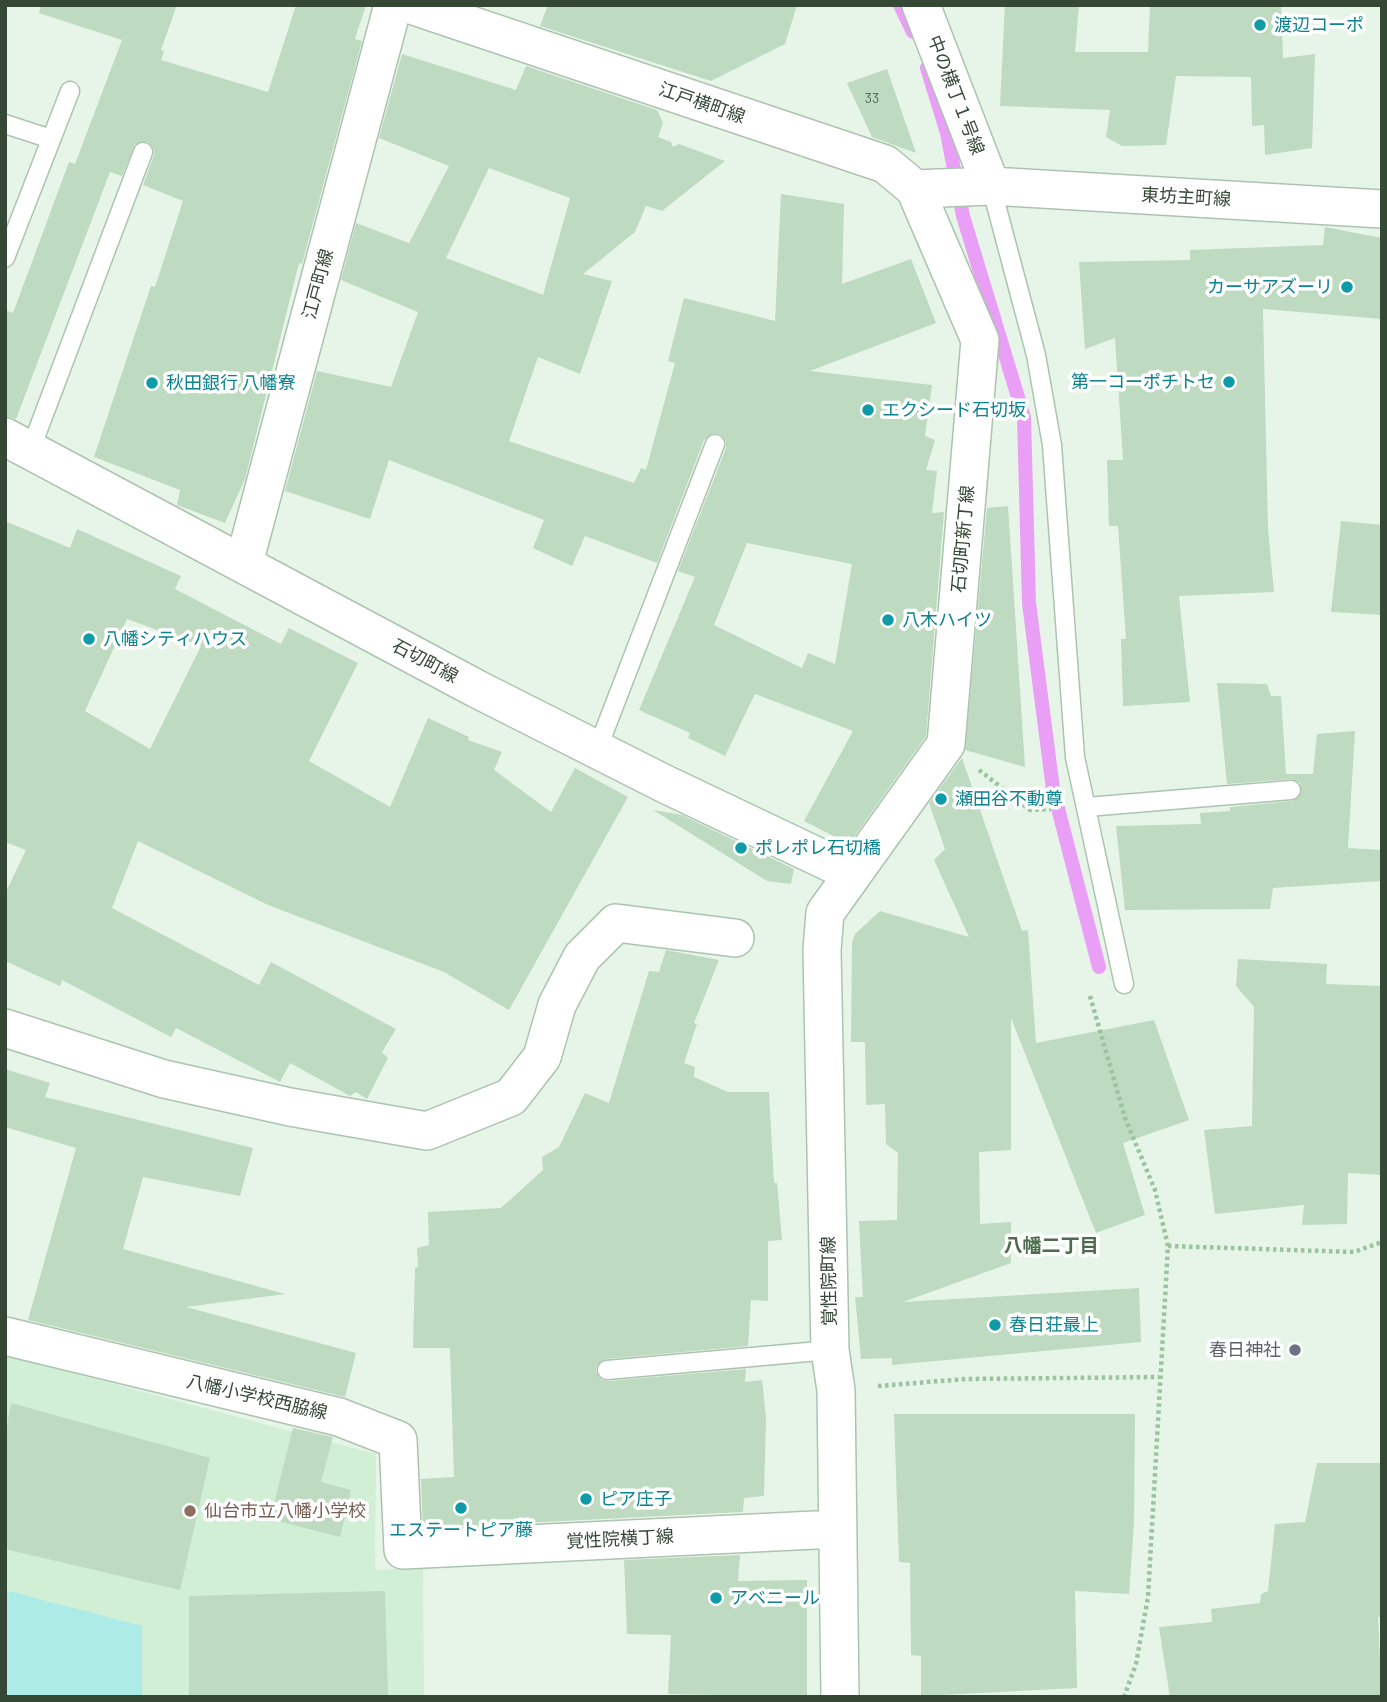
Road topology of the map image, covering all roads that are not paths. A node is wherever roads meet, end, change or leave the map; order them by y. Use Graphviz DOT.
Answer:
graph roads {
  1 [pos="393,5"];
  2 [pos="411,5"];
  3 [pos="921,5"];
  4 [pos="70,91"];
  5 [pos="5,124"];
  6 [pos="51,139"];
  7 [pos="143,152"];
  8 [pos="984,186"];
  9 [pos="927,188"];
  10 [pos="1382,209"];
  11 [pos="9,237"];
  12 [pos="5,258"];
  13 [pos="18,444"];
  14 [pos="715,444"];
  15 [pos="244,563"];
  16 [pos="597,750"];
  17 [pos="1291,790"];
  18 [pos="1087,807"];
  19 [pos="852,873"];
  20 [pos="735,938"];
  21 [pos="1124,984"];
  22 [pos="5,1028"];
  23 [pos="5,1336"];
  24 [pos="830,1350"];
  25 [pos="607,1370"];
  26 [pos="836,1528"];
  27 [pos="403,1550"];
  28 [pos="840,1697"];
  1 -- 15 [label="street, 江戸町線"];
  2 -- 9 [label="street, 江戸横町線"];
  3 -- 8 [label="street, 中の横丁１号線"];
  4 -- 6 [label="lane"];
  5 -- 6 [label="lane"];
  6 -- 11 [label="lane"];
  7 -- 13 [label="lane"];
  8 -- 9 [label="street"];
  8 -- 10 [label="street, 東坊主町線"];
  8 -- 18 [label="lane"];
  9 -- 19 [label="street, 石切町新丁線"];
  11 -- 12 [label="lane"];
  13 -- 15 [label="street, 石切町線"];
  14 -- 16 [label="lane"];
  15 -- 16 [label="street, 石切町線"];
  16 -- 19 [label="street, 石切町線"];
  17 -- 18 [label="lane"];
  18 -- 21 [label="lane"];
  19 -- 24 [label="street, 覚性院町線"];
  20 -- 22 [label="street"];
  23 -- 27 [label="street, 八幡小学校西脇線"];
  24 -- 25 [label="lane"];
  24 -- 26 [label="street, 覚性院町線"];
  26 -- 27 [label="street, 覚性院横丁線"];
  26 -- 28 [label="street, 覚性院町線"];
}
